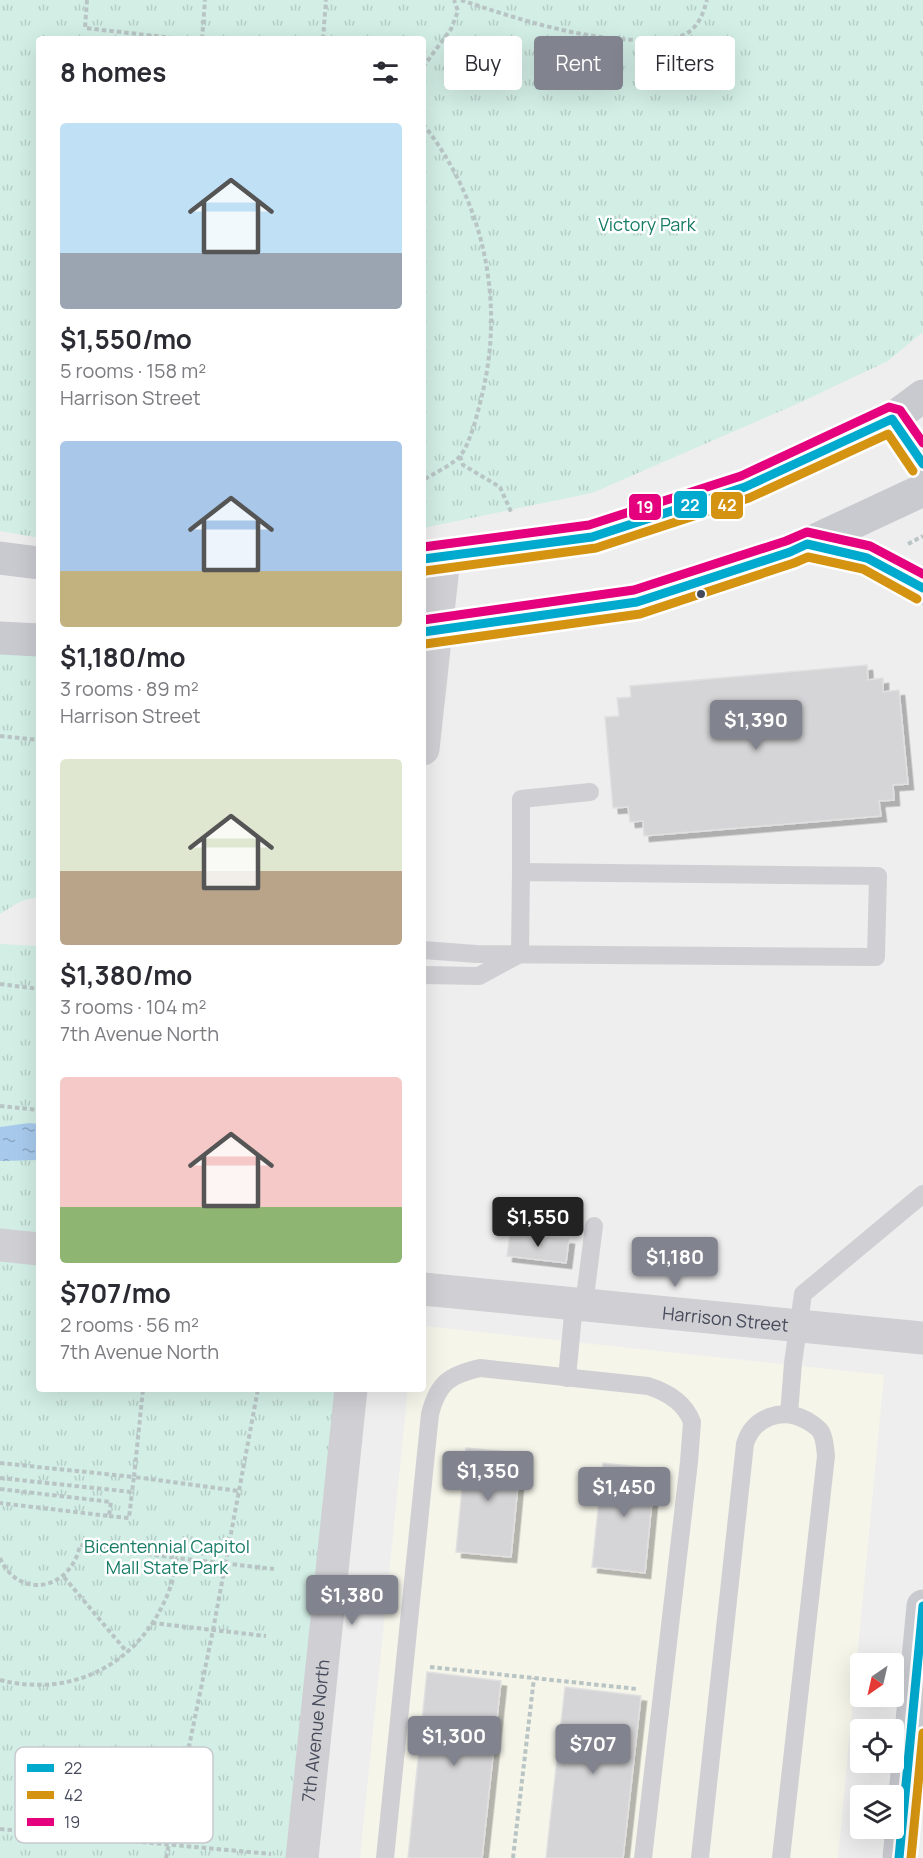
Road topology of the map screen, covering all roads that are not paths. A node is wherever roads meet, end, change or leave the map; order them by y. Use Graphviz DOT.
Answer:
graph roads {
  1 [pos="923,396"];
  2 [pos="892,419"];
  3 [pos="923,464"];
  4 [pos="923,490"];
  5 [pos="807,544"];
  6 [pos="0,558"];
  7 [pos="434,559"];
  8 [pos="36,563"];
  9 [pos="923,588"];
  10 [pos="430,631"];
  11 [pos="0,638"];
  12 [pos="36,640"];
  13 [pos="426,698"];
  14 [pos="590,792"];
  15 [pos="521,872"];
  16 [pos="426,950"];
  17 [pos="520,953"];
  18 [pos="426,975"];
  19 [pos="923,1194"];
  20 [pos="594,1226"];
  21 [pos="0,1245"];
  22 [pos="36,1249"];
  23 [pos="426,1289"];
  24 [pos="579,1305"];
  25 [pos="798,1326"];
  26 [pos="923,1338"];
  27 [pos="567,1378"];
  28 [pos="351,1392"];
  29 [pos="789,1414"];
  30 [pos="923,1606"];
  31 [pos="302,1857"];
  32 [pos="385,1858"];
  33 [pos="643,1858"];
  34 [pos="700,1858"];
  35 [pos="781,1858"];
  36 [pos="899,1858"];
  1 -- 2 [label="main road"];
  2 -- 3 [label="main road"];
  2 -- 7 [label="main road"];
  4 -- 5 [label="main road"];
  5 -- 9 [label="main road"];
  5 -- 10 [label="main road"];
  6 -- 8 [label="main road"];
  7 -- 10 [label="street"];
  10 -- 13 [label="street"];
  11 -- 12 [label="main road"];
  14 -- 15 [label="lane"];
  15 -- 17 [label="lane"];
  15 -- 17 [label="lane"];
  16 -- 17 [label="lane"];
  17 -- 18 [label="lane"];
  19 -- 25 [label="lane"];
  20 -- 24 [label="lane"];
  21 -- 22 [label="street"];
  23 -- 24 [label="street, Harrison Street"];
  24 -- 25 [label="street, Harrison Street"];
  24 -- 27 [label="lane"];
  25 -- 26 [label="street, Harrison Street"];
  25 -- 29 [label="lane"];
  27 -- 32 [label="lane"];
  27 -- 33 [label="lane"];
  28 -- 31 [label="street, 7th Avenue North"];
  29 -- 34 [label="lane"];
  29 -- 35 [label="lane"];
  30 -- 36 [label="main road"];
}
